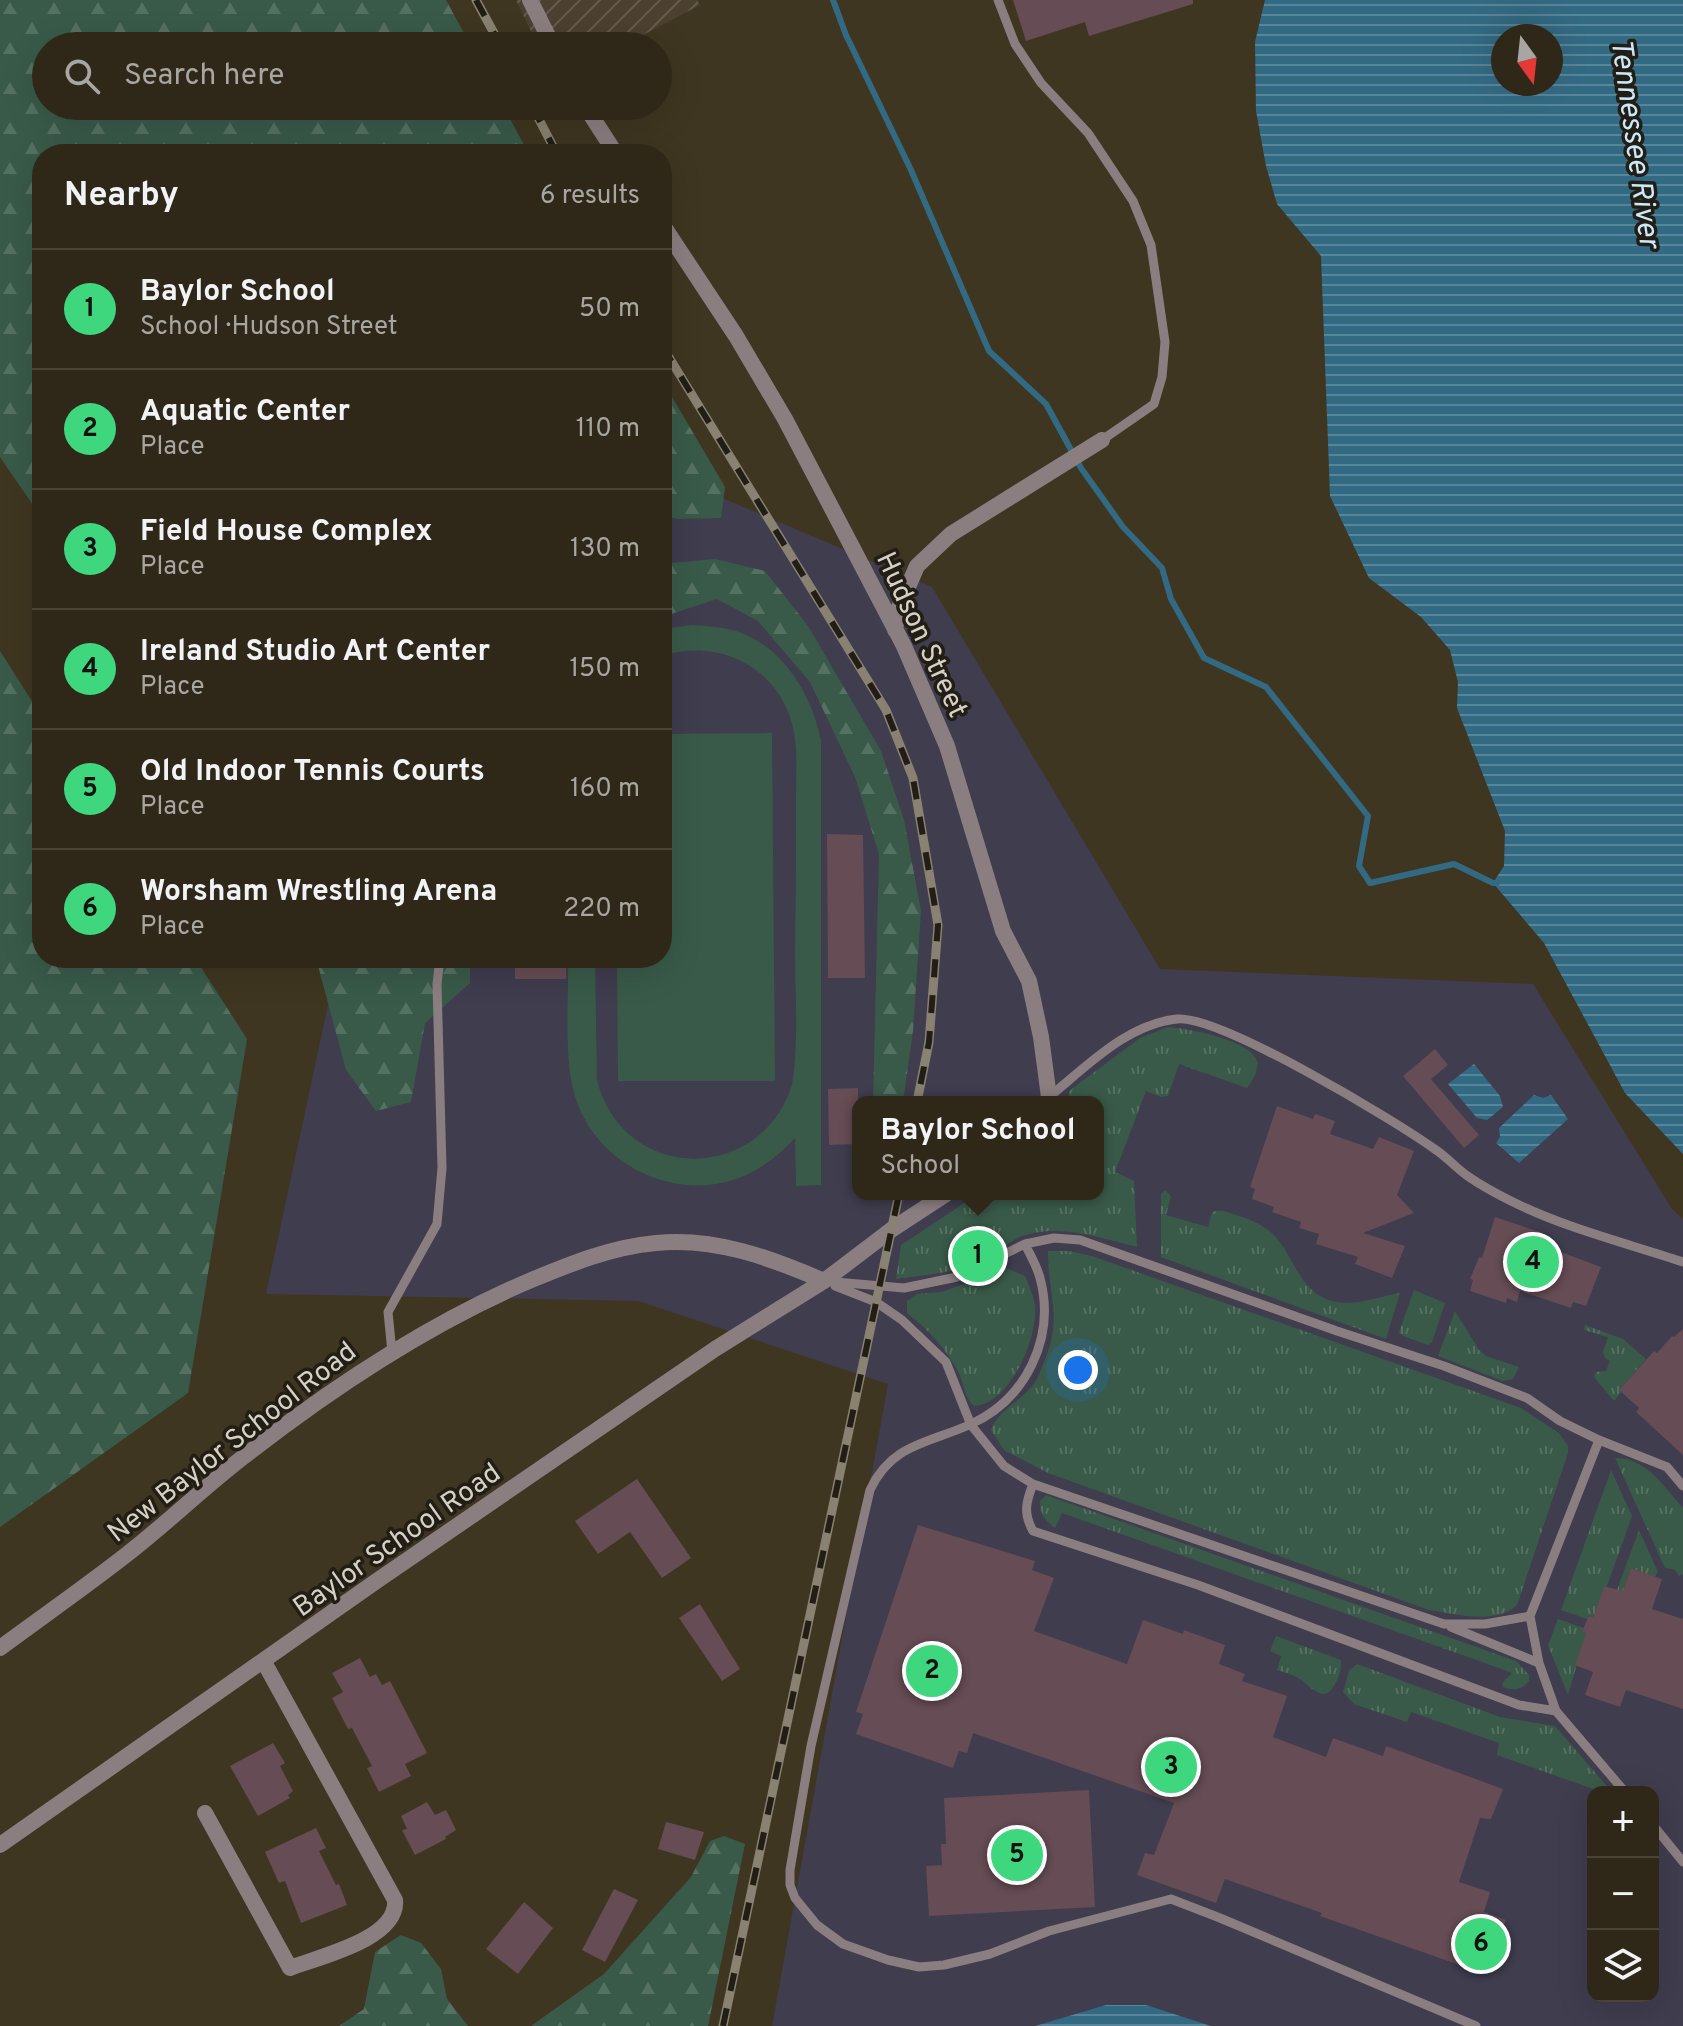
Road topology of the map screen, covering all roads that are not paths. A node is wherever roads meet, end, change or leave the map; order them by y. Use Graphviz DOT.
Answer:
graph roads {
  1 [pos="530,0"];
  2 [pos="998,0"];
  3 [pos="546,32"];
  4 [pos="594,120"];
  5 [pos="610,144"];
  6 [pos="672,239"];
  7 [pos="1102,440"];
  8 [pos="895,630"];
  9 [pos="439,968"];
  10 [pos="1048,1096"];
  11 [pos="1052,1096"];
  12 [pos="937,1200"];
  13 [pos="1025,1244"];
  14 [pos="1683,1262"];
  15 [pos="824,1281"];
  16 [pos="392,1352"];
  17 [pos="971,1425"];
  18 [pos="1599,1440"];
  19 [pos="1033,1484"];
  20 [pos="1683,1486"];
  21 [pos="1530,1616"];
  22 [pos="1444,1624"];
  23 [pos="0,1648"];
  24 [pos="264,1662"];
  25 [pos="1539,1663"];
  26 [pos="1556,1711"];
  27 [pos="1620,1786"];
  28 [pos="205,1813"];
  29 [pos="1659,1832"];
  30 [pos="0,1845"];
  31 [pos="1683,1862"];
  32 [pos="1476,2026"];
  1 -- 3 [label="street"];
  2 -- 7 [label="lane"];
  4 -- 5 [label="street"];
  6 -- 8 [label="street, Hudson Street"];
  7 -- 8 [label="street"];
  8 -- 10 [label="street, Hudson Street"];
  9 -- 16 [label="lane"];
  11 -- 14 [label="lane"];
  12 -- 15 [label="street"];
  13 -- 15 [label="lane"];
  13 -- 17 [label="lane"];
  13 -- 18 [label="lane"];
  15 -- 16 [label="street, New Baylor School Road"];
  15 -- 17 [label="lane"];
  15 -- 24 [label="street, Baylor School Road"];
  16 -- 23 [label="street, New Baylor School Road"];
  17 -- 19 [label="lane"];
  17 -- 32 [label="lane"];
  18 -- 20 [label="lane"];
  18 -- 21 [label="lane"];
  19 -- 22 [label="lane"];
  19 -- 26 [label="lane"];
  21 -- 22 [label="lane"];
  21 -- 25 [label="lane"];
  22 -- 25 [label="lane"];
  24 -- 28 [label="street"];
  24 -- 30 [label="street, Baylor School Road"];
  25 -- 26 [label="lane"];
  26 -- 27 [label="lane"];
  29 -- 31 [label="lane"];
}
